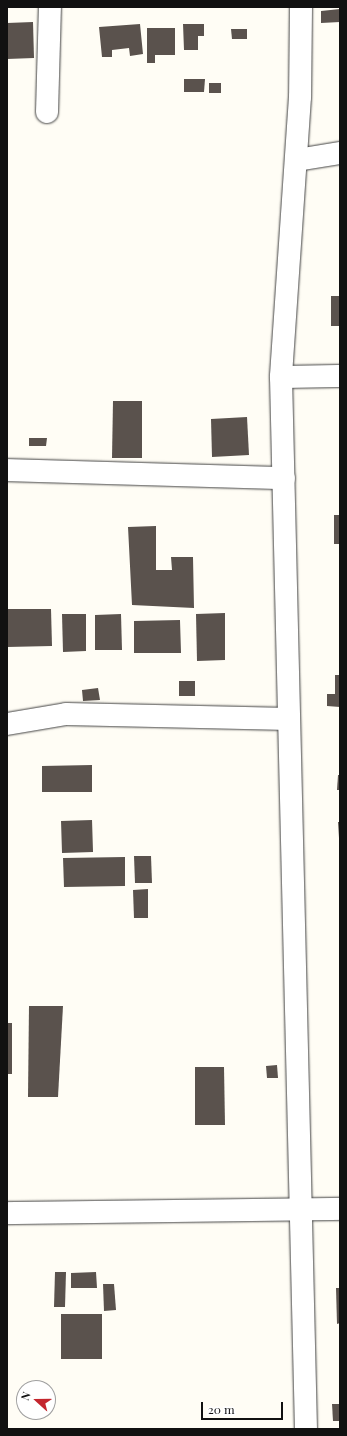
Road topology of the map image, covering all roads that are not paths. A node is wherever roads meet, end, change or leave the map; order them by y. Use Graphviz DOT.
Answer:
graph roads {
  1 [pos="50,7"];
  2 [pos="301,7"];
  3 [pos="47,112"];
  4 [pos="340,153"];
  5 [pos="297,160"];
  6 [pos="340,376"];
  7 [pos="281,377"];
  8 [pos="7,470"];
  9 [pos="284,478"];
  10 [pos="289,719"];
  11 [pos="7,724"];
  12 [pos="301,1209"];
  13 [pos="340,1209"];
  14 [pos="7,1213"];
  15 [pos="306,1429"];
  1 -- 3 [label="street"];
  2 -- 5 [label="street"];
  4 -- 5 [label="street"];
  5 -- 7 [label="street"];
  6 -- 7 [label="street"];
  7 -- 9 [label="street"];
  8 -- 9 [label="street"];
  9 -- 10 [label="street"];
  10 -- 11 [label="street"];
  10 -- 12 [label="street"];
  12 -- 13 [label="street"];
  12 -- 14 [label="street"];
  12 -- 15 [label="street"];
}
